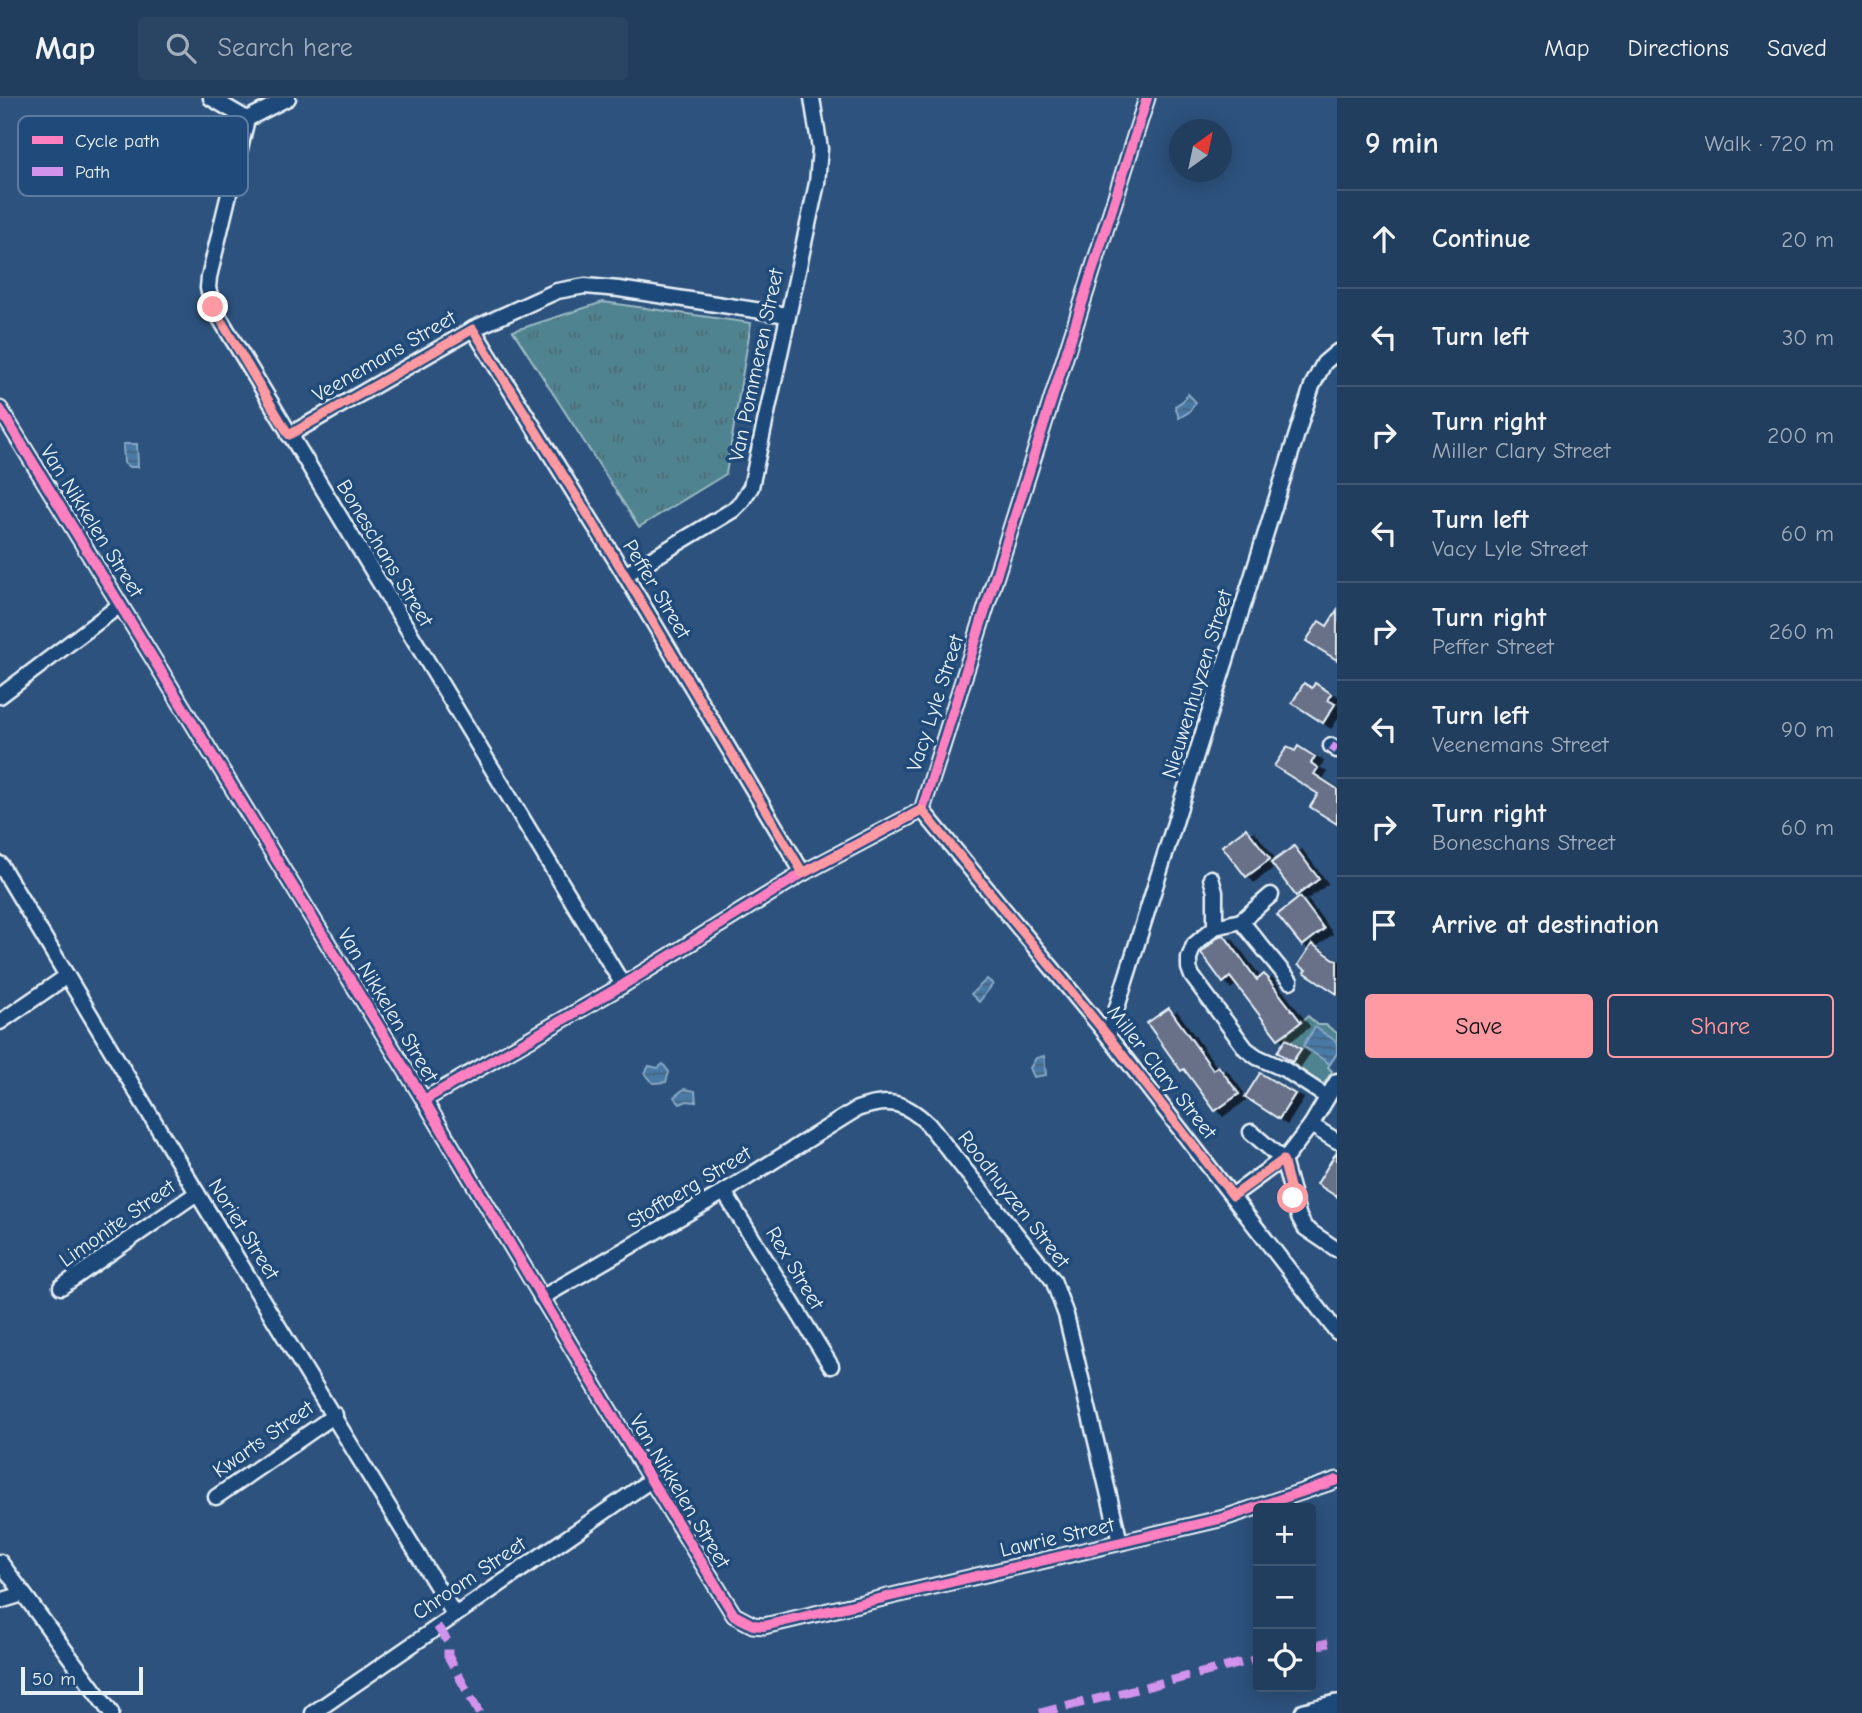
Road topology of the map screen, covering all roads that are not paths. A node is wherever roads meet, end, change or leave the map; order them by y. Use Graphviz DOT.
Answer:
graph roads {
  1 [pos="211,98"];
  2 [pos="288,98"];
  3 [pos="812,98"];
  4 [pos="1147,98"];
  5 [pos="242,116"];
  6 [pos="248,118"];
  7 [pos="229,196"];
  8 [pos="788,315"];
  9 [pos="473,329"];
  10 [pos="1337,352"];
  11 [pos="0,409"];
  12 [pos="289,435"];
  13 [pos="625,575"];
  14 [pos="120,605"];
  15 [pos="0,696"];
  16 [pos="922,810"];
  17 [pos="0,864"];
  18 [pos="803,873"];
  19 [pos="1211,878"];
  20 [pos="1271,895"];
  21 [pos="1241,921"];
  22 [pos="1215,927"];
  23 [pos="67,976"];
  24 [pos="1290,981"];
  25 [pos="623,985"];
  26 [pos="0,1022"];
  27 [pos="1108,1036"];
  28 [pos="1337,1081"];
  29 [pos="1327,1097"];
  30 [pos="424,1100"];
  31 [pos="857,1109"];
  32 [pos="1311,1125"];
  33 [pos="1251,1132"];
  34 [pos="1337,1141"];
  35 [pos="1283,1160"];
  36 [pos="724,1192"];
  37 [pos="197,1194"];
  38 [pos="1233,1196"];
  39 [pos="1336,1250"];
  40 [pos="61,1287"];
  41 [pos="541,1298"];
  42 [pos="1337,1332"];
  43 [pos="831,1366"];
  44 [pos="335,1415"];
  45 [pos="651,1480"];
  46 [pos="1337,1480"];
  47 [pos="216,1497"];
  48 [pos="1120,1542"];
  49 [pos="0,1562"];
  50 [pos="23,1594"];
  51 [pos="0,1601"];
  52 [pos="454,1614"];
  53 [pos="783,1622"];
  54 [pos="1337,1705"];
  55 [pos="111,1713"];
  56 [pos="313,1713"];
  57 [pos="1306,1713"];
  1 -- 5 [label="street"];
  2 -- 6 [label="street"];
  3 -- 8 [label="street, Van Pommeren Street"];
  4 -- 16 [label="street, Vacy Lyle Street"];
  7 -- 12 [label="street, Boneschans Street"];
  8 -- 9 [label="street, Veenemans Street"];
  8 -- 13 [label="street, Van Pommeren Street"];
  9 -- 12 [label="street, Veenemans Street"];
  9 -- 13 [label="street, Peffer Street"];
  10 -- 27 [label="street, Nieuwenhuyzen Street"];
  11 -- 14 [label="street, Van Nikkelen Street"];
  12 -- 25 [label="street, Boneschans Street"];
  13 -- 18 [label="street, Peffer Street"];
  14 -- 15 [label="street"];
  14 -- 30 [label="street, Van Nikkelen Street"];
  16 -- 18 [label="street"];
  16 -- 27 [label="street, Miller Clary Street"];
  17 -- 23 [label="street, Noriet Street"];
  18 -- 25 [label="street"];
  19 -- 22 [label="street"];
  20 -- 21 [label="street"];
  21 -- 22 [label="street"];
  21 -- 24 [label="street"];
  22 -- 29 [label="street"];
  23 -- 26 [label="street"];
  23 -- 37 [label="street, Noriet Street"];
  25 -- 30 [label="street"];
  27 -- 38 [label="street, Miller Clary Street"];
  28 -- 29 [label="street"];
  29 -- 32 [label="street"];
  30 -- 41 [label="street, Van Nikkelen Street"];
  31 -- 36 [label="street, Stoffberg Street"];
  31 -- 48 [label="street, Roodhuyzen Street"];
  32 -- 34 [label="street"];
  32 -- 35 [label="street"];
  33 -- 35 [label="street"];
  35 -- 38 [label="street"];
  35 -- 39 [label="street"];
  36 -- 41 [label="street, Stoffberg Street"];
  36 -- 43 [label="street, Rex Street"];
  37 -- 40 [label="street, Limonite Street"];
  37 -- 44 [label="street, Noriet Street"];
  38 -- 42 [label="street, Miller Clary Street"];
  41 -- 45 [label="street, Van Nikkelen Street"];
  44 -- 47 [label="street, Kwarts Street"];
  44 -- 52 [label="street, Noriet Street"];
  45 -- 52 [label="street, Chroom Street"];
  45 -- 53 [label="street, Van Nikkelen Street"];
  46 -- 48 [label="street, Lawrie Street"];
  48 -- 53 [label="street, Lawrie Street"];
  49 -- 50 [label="street"];
  50 -- 51 [label="street"];
  50 -- 55 [label="street"];
  52 -- 56 [label="street, Chroom Street"];
  54 -- 57 [label="main road"];
}
